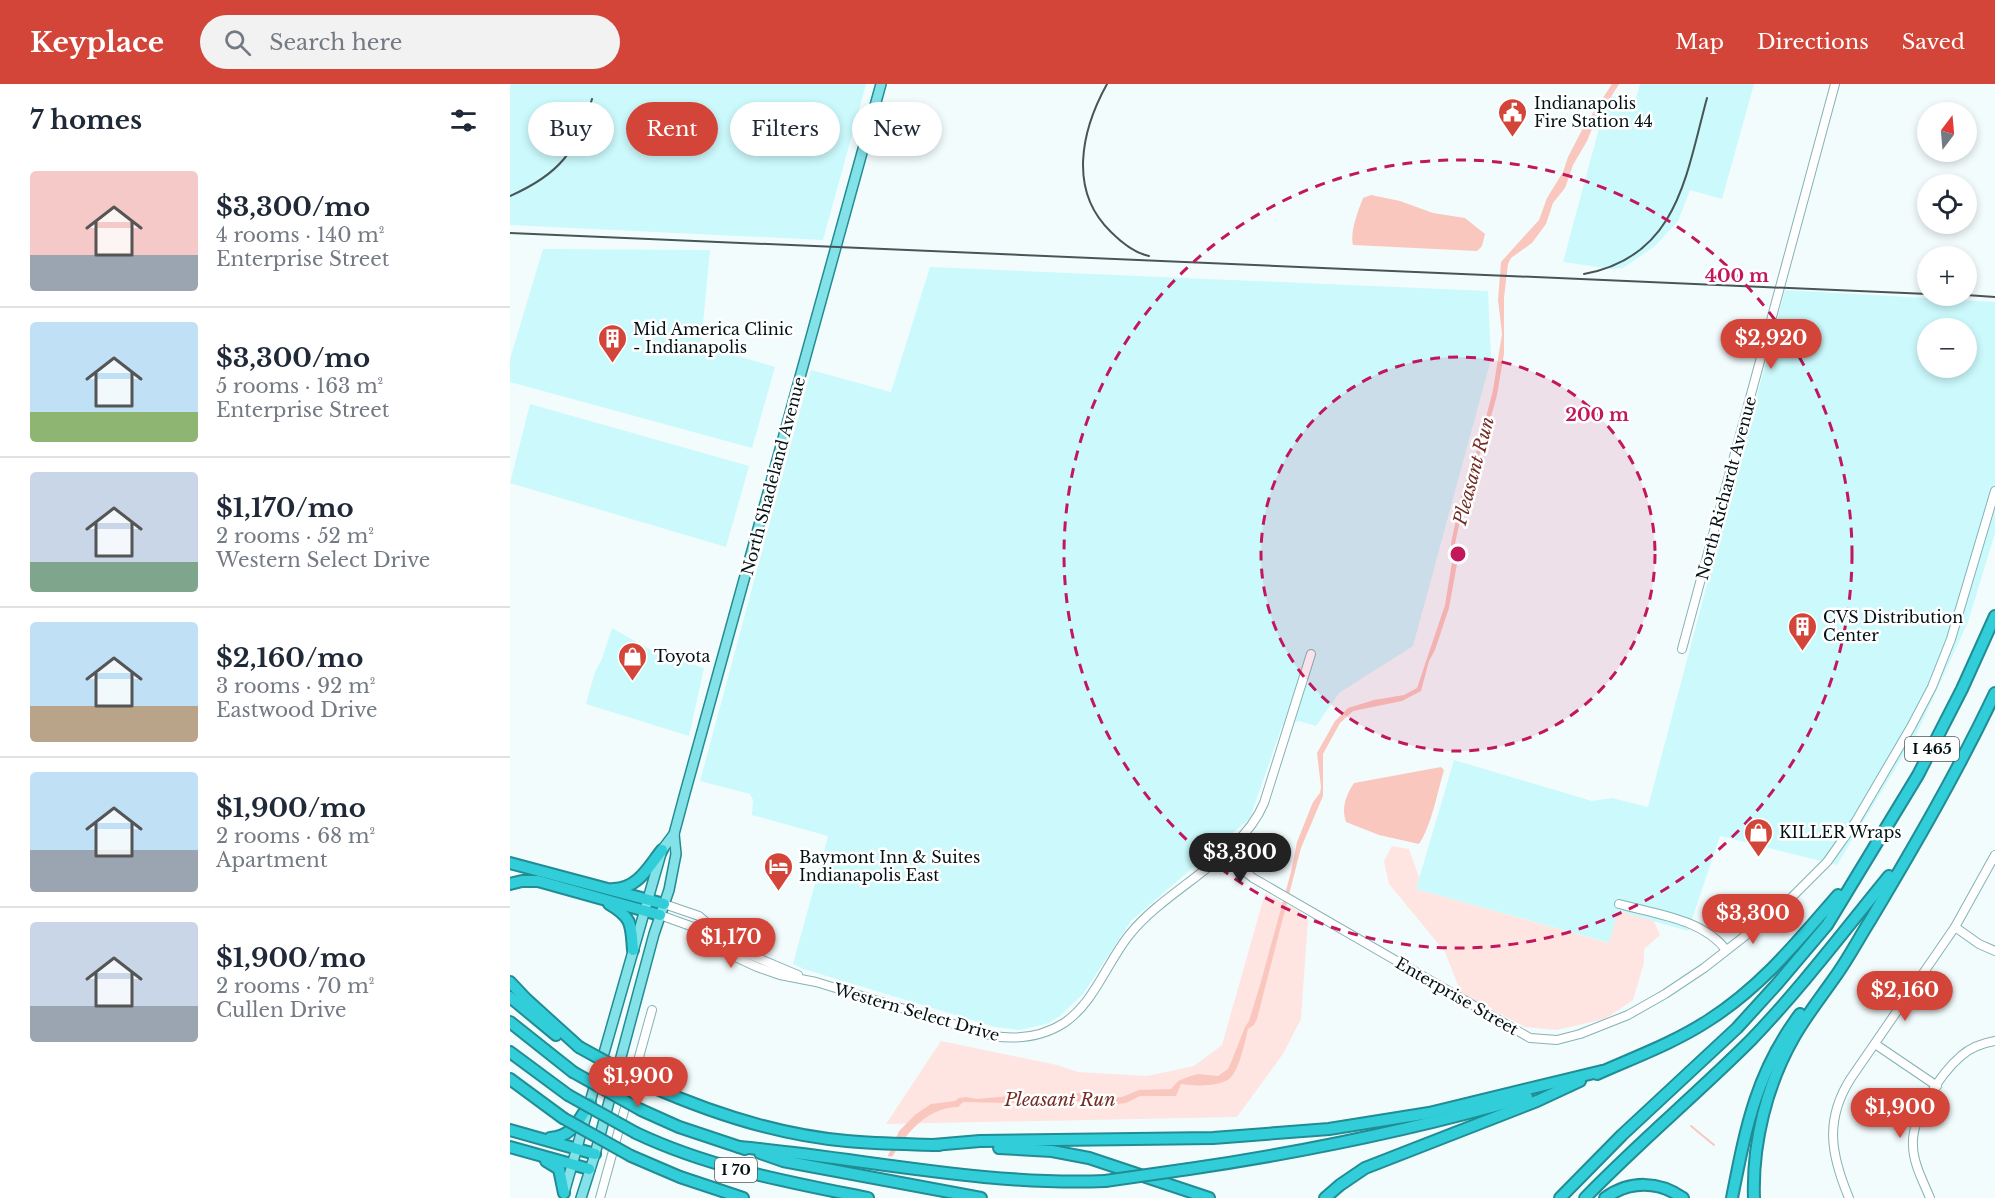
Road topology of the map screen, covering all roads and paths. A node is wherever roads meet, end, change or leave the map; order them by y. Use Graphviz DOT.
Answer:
graph roads {
  1 [pos="881,84"];
  2 [pos="1835,84"];
  3 [pos="1995,491"];
  4 [pos="1995,616"];
  5 [pos="1682,649"];
  6 [pos="1311,654"];
  7 [pos="1995,693"];
  8 [pos="674,834"];
  9 [pos="662,850"];
  10 [pos="1225,851"];
  11 [pos="1910,851"];
  12 [pos="1994,859"];
  13 [pos="510,863"];
  14 [pos="1857,875"];
  15 [pos="510,884"];
  16 [pos="600,893"];
  17 [pos="1619,904"];
  18 [pos="646,905"];
  19 [pos="662,910"];
  20 [pos="1870,919"];
  21 [pos="1955,927"];
  22 [pos="633,950"];
  23 [pos="1726,950"];
  24 [pos="1995,951"];
  25 [pos="510,982"];
  26 [pos="816,982"];
  27 [pos="510,997"];
  28 [pos="652,1010"];
  29 [pos="510,1022"];
  30 [pos="1995,1041"];
  31 [pos="1875,1044"];
  32 [pos="579,1047"];
  33 [pos="510,1052"];
  34 [pos="1602,1071"];
  35 [pos="510,1079"];
  36 [pos="1937,1086"];
  37 [pos="1563,1089"];
  38 [pos="590,1103"];
  39 [pos="510,1130"];
  40 [pos="542,1139"];
  41 [pos="933,1145"];
  42 [pos="510,1147"];
  43 [pos="739,1147"];
  44 [pos="578,1150"];
  45 [pos="536,1154"];
  46 [pos="595,1154"];
  47 [pos="573,1164"];
  48 [pos="589,1168"];
  49 [pos="1143,1175"];
  50 [pos="563,1196"];
  51 [pos="581,1198"];
  52 [pos="600,1198"];
  53 [pos="743,1198"];
  54 [pos="867,1198"];
  55 [pos="981,1198"];
  56 [pos="1196,1198"];
  57 [pos="1209,1198"];
  58 [pos="1325,1198"];
  59 [pos="1560,1198"];
  60 [pos="1586,1198"];
  61 [pos="1605,1198"];
  62 [pos="1683,1198"];
  63 [pos="1732,1198"];
  64 [pos="1754,1198"];
  65 [pos="1849,1198"];
  66 [pos="1930,1198"];
  1 -- 8 [label="main road, North Shadeland Avenue"];
  2 -- 5 [label="street, North Richardt Avenue"];
  3 -- 23 [label="street, Enterprise Street"];
  4 -- 14 [label="highway, I 465"];
  6 -- 10 [label="street, Western Select Drive"];
  7 -- 11 [label="highway, I 465"];
  8 -- 9 [label="main road, North Shadeland Avenue"];
  8 -- 19 [label="main road, North Shadeland Avenue"];
  9 -- 16 [label="highway"];
  9 -- 18 [label="main road, North Shadeland Avenue"];
  10 -- 23 [label="street, Enterprise Street"];
  10 -- 26 [label="street, Western Select Drive"];
  11 -- 20 [label="highway"];
  11 -- 60 [label="highway, I 465"];
  12 -- 21 [label="street"];
  13 -- 16 [label="highway"];
  14 -- 34 [label="highway"];
  14 -- 59 [label="highway, I 465"];
  15 -- 16 [label="highway"];
  16 -- 18 [label="highway"];
  16 -- 22 [label="highway"];
  17 -- 23 [label="street"];
  18 -- 19 [label="highway"];
  18 -- 22 [label="main road, North Shadeland Avenue"];
  19 -- 26 [label="street, Western Select Drive"];
  19 -- 26 [label="street, Western Select Drive"];
  19 -- 46 [label="main road, North Shadeland Avenue"];
  20 -- 63 [label="highway"];
  20 -- 64 [label="highway"];
  21 -- 24 [label="street"];
  21 -- 31 [label="street"];
  22 -- 38 [label="main road, North Shadeland Avenue"];
  25 -- 32 [label="highway"];
  27 -- 32 [label="highway"];
  28 -- 52 [label="street"];
  29 -- 43 [label="highway, I 70, bridge"];
  30 -- 36 [label="street"];
  31 -- 36 [label="street"];
  31 -- 65 [label="street"];
  32 -- 41 [label="highway, bridge"];
  33 -- 54 [label="highway, I 70, bridge"];
  34 -- 37 [label="highway"];
  34 -- 41 [label="highway"];
  35 -- 53 [label="highway, bridge"];
  36 -- 66 [label="street"];
  37 -- 43 [label="highway, bridge"];
  37 -- 58 [label="highway"];
  38 -- 40 [label="highway"];
  38 -- 44 [label="main road, North Shadeland Avenue"];
  39 -- 40 [label="highway"];
  40 -- 44 [label="highway"];
  41 -- 49 [label="highway"];
  42 -- 45 [label="highway"];
  43 -- 55 [label="highway, I 70"];
  44 -- 46 [label="highway"];
  44 -- 47 [label="main road, North Shadeland Avenue"];
  45 -- 47 [label="highway"];
  45 -- 50 [label="highway"];
  46 -- 48 [label="main road, North Shadeland Avenue"];
  47 -- 48 [label="highway"];
  47 -- 50 [label="main road, North Shadeland Avenue"];
  48 -- 51 [label="main road, North Shadeland Avenue"];
  49 -- 56 [label="highway"];
  49 -- 57 [label="highway"];
  61 -- 62 [label="highway"];
}
